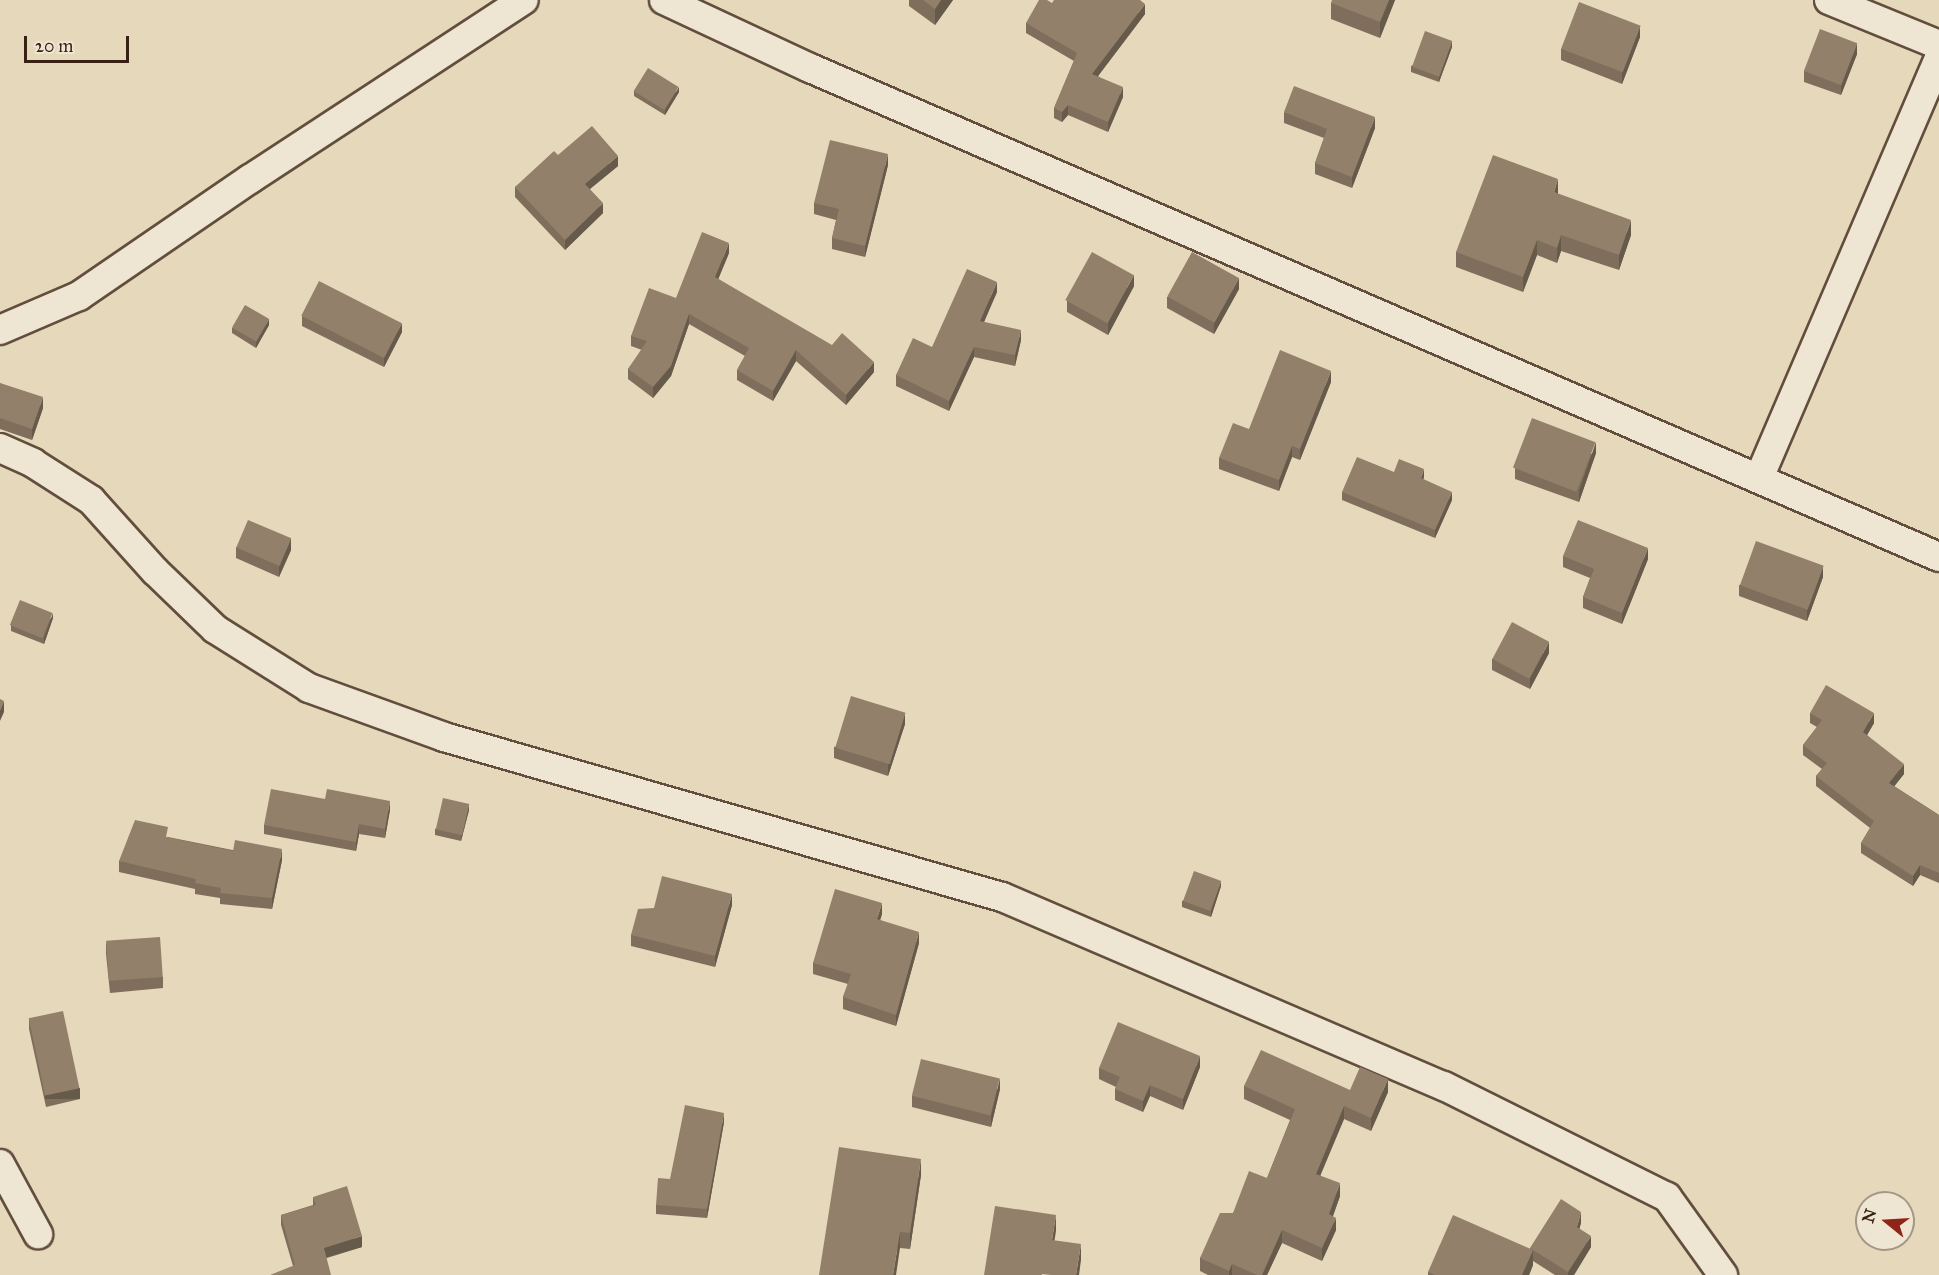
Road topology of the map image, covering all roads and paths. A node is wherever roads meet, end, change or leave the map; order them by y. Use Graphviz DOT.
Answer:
graph roads {
  1 [pos="524,0"];
  2 [pos="664,0"];
  3 [pos="1829,0"];
  4 [pos="1939,45"];
  5 [pos="1939,58"];
  6 [pos="0,330"];
  7 [pos="0,448"];
  8 [pos="1759,478"];
  9 [pos="1939,556"];
  10 [pos="0,1164"];
  11 [pos="38,1234"];
  12 [pos="1723,1275"];
  1 -- 6 [label="street"];
  2 -- 8 [label="street"];
  3 -- 4 [label="street"];
  5 -- 8 [label="street"];
  7 -- 12 [label="street"];
  8 -- 9 [label="street"];
  10 -- 11 [label="street"];
}
